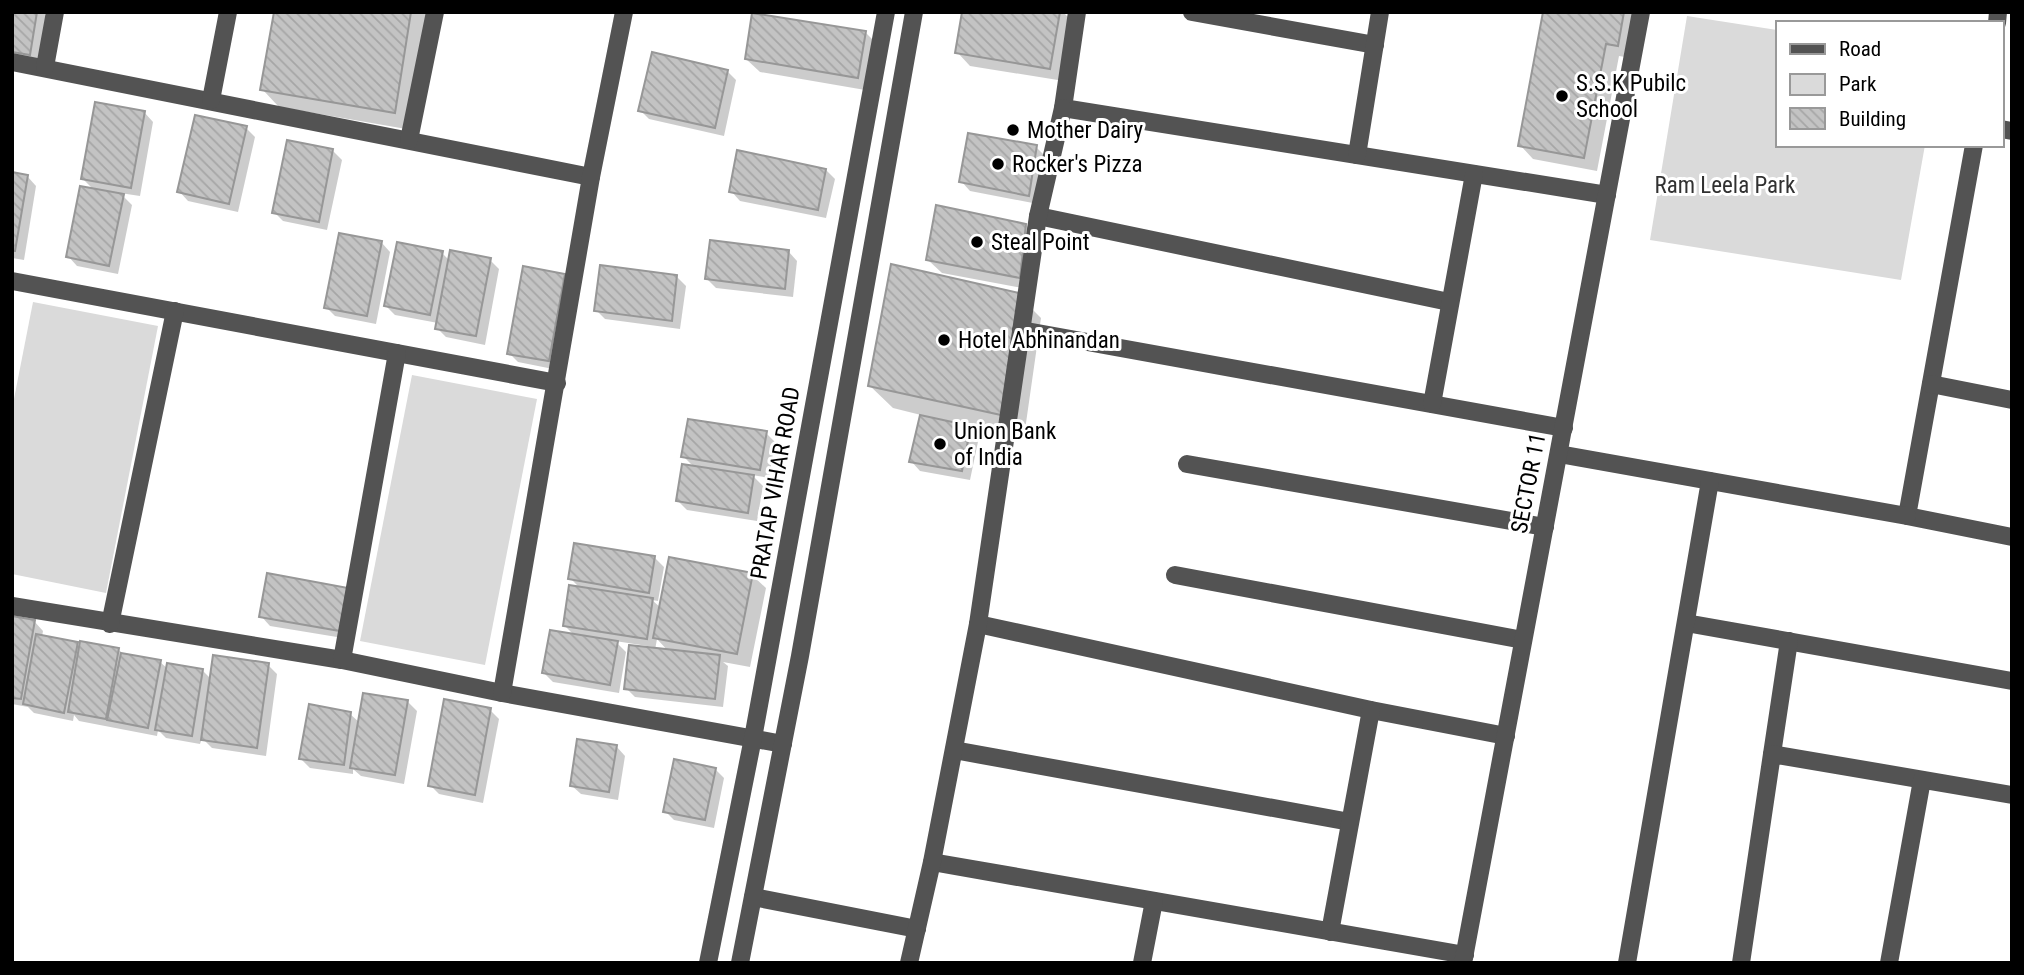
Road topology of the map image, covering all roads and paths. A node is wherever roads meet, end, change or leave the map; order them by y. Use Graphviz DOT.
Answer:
graph roads {
  1 [pos="55,12"];
  2 [pos="228,12"];
  3 [pos="435,12"];
  4 [pos="624,12"];
  5 [pos="886,12"];
  6 [pos="914,12"];
  7 [pos="1077,12"];
  8 [pos="1192,12"];
  9 [pos="1380,12"];
  10 [pos="1641,12"];
  11 [pos="1375,45"];
  12 [pos="12,62"];
  13 [pos="45,67"];
  14 [pos="211,100"];
  15 [pos="1063,108"];
  16 [pos="409,140"];
  17 [pos="1974,147"];
  18 [pos="1357,155"];
  19 [pos="1474,174"];
  20 [pos="591,177"];
  21 [pos="1607,195"];
  22 [pos="1038,216"];
  23 [pos="12,281"];
  24 [pos="1449,302"];
  25 [pos="175,311"];
  26 [pos="1021,330"];
  27 [pos="397,353"];
  28 [pos="557,383"];
  29 [pos="1931,384"];
  30 [pos="2012,400"];
  31 [pos="1432,404"];
  32 [pos="1564,428"];
  33 [pos="1559,454"];
  34 [pos="1187,464"];
  35 [pos="1710,481"];
  36 [pos="1907,516"];
  37 [pos="1545,527"];
  38 [pos="2012,537"];
  39 [pos="1175,575"];
  40 [pos="12,606"];
  41 [pos="1686,623"];
  42 [pos="110,624"];
  43 [pos="978,624"];
  44 [pos="1523,640"];
  45 [pos="1789,642"];
  46 [pos="342,660"];
  47 [pos="2012,681"];
  48 [pos="502,693"];
  49 [pos="1371,710"];
  50 [pos="1506,736"];
  51 [pos="753,738"];
  52 [pos="783,744"];
  53 [pos="954,750"];
  54 [pos="1772,754"];
  55 [pos="1922,780"];
  56 [pos="2012,795"];
  57 [pos="1350,822"];
  58 [pos="932,862"];
  59 [pos="753,897"];
  60 [pos="1154,901"];
  61 [pos="917,929"];
  62 [pos="1330,932"];
  63 [pos="1464,959"];
  64 [pos="708,963"];
  65 [pos="740,963"];
  66 [pos="909,963"];
  67 [pos="1142,963"];
  68 [pos="1627,963"];
  69 [pos="1741,963"];
  70 [pos="1889,963"];
  1 -- 13 [label="street"];
  2 -- 14 [label="street"];
  3 -- 16 [label="street"];
  4 -- 20 [label="street"];
  5 -- 51 [label="street, PRATAP VIHAR ROAD"];
  6 -- 52 [label="street"];
  7 -- 15 [label="street"];
  8 -- 11 [label="street"];
  9 -- 11 [label="street"];
  10 -- 21 [label="street, SECTOR 11"];
  11 -- 18 [label="street"];
  12 -- 13 [label="street"];
  13 -- 14 [label="street"];
  14 -- 16 [label="street"];
  15 -- 18 [label="street"];
  15 -- 22 [label="street"];
  16 -- 20 [label="street"];
  17 -- 29 [label="street"];
  18 -- 19 [label="street"];
  19 -- 21 [label="street"];
  19 -- 24 [label="street"];
  20 -- 28 [label="street"];
  21 -- 32 [label="street, SECTOR 11"];
  22 -- 24 [label="street"];
  22 -- 26 [label="street"];
  23 -- 25 [label="street"];
  24 -- 31 [label="street"];
  25 -- 27 [label="street"];
  25 -- 42 [label="street"];
  26 -- 31 [label="street"];
  26 -- 43 [label="street"];
  27 -- 28 [label="street"];
  27 -- 46 [label="street"];
  28 -- 48 [label="street"];
  29 -- 30 [label="street"];
  29 -- 36 [label="street"];
  31 -- 32 [label="street"];
  32 -- 33 [label="street, SECTOR 11"];
  33 -- 35 [label="street"];
  33 -- 37 [label="street, SECTOR 11"];
  34 -- 37 [label="street"];
  35 -- 36 [label="street"];
  35 -- 41 [label="street"];
  36 -- 38 [label="street"];
  37 -- 44 [label="street, SECTOR 11"];
  39 -- 44 [label="street"];
  40 -- 42 [label="street"];
  41 -- 45 [label="street"];
  41 -- 68 [label="street"];
  42 -- 46 [label="street"];
  43 -- 49 [label="street"];
  43 -- 53 [label="street"];
  44 -- 50 [label="street, SECTOR 11"];
  45 -- 47 [label="street"];
  45 -- 54 [label="street"];
  46 -- 48 [label="street"];
  48 -- 51 [label="street"];
  49 -- 50 [label="street"];
  49 -- 57 [label="street"];
  50 -- 63 [label="street, SECTOR 11"];
  51 -- 52 [label="street"];
  51 -- 64 [label="street, PRATAP VIHAR ROAD"];
  52 -- 59 [label="street"];
  53 -- 57 [label="street"];
  53 -- 58 [label="street"];
  54 -- 55 [label="street"];
  54 -- 69 [label="street"];
  55 -- 56 [label="street"];
  55 -- 70 [label="street"];
  57 -- 62 [label="street"];
  58 -- 60 [label="street"];
  58 -- 61 [label="street"];
  59 -- 61 [label="street"];
  59 -- 65 [label="street"];
  60 -- 62 [label="street"];
  60 -- 67 [label="street"];
  61 -- 66 [label="street"];
  62 -- 63 [label="street"];
}
